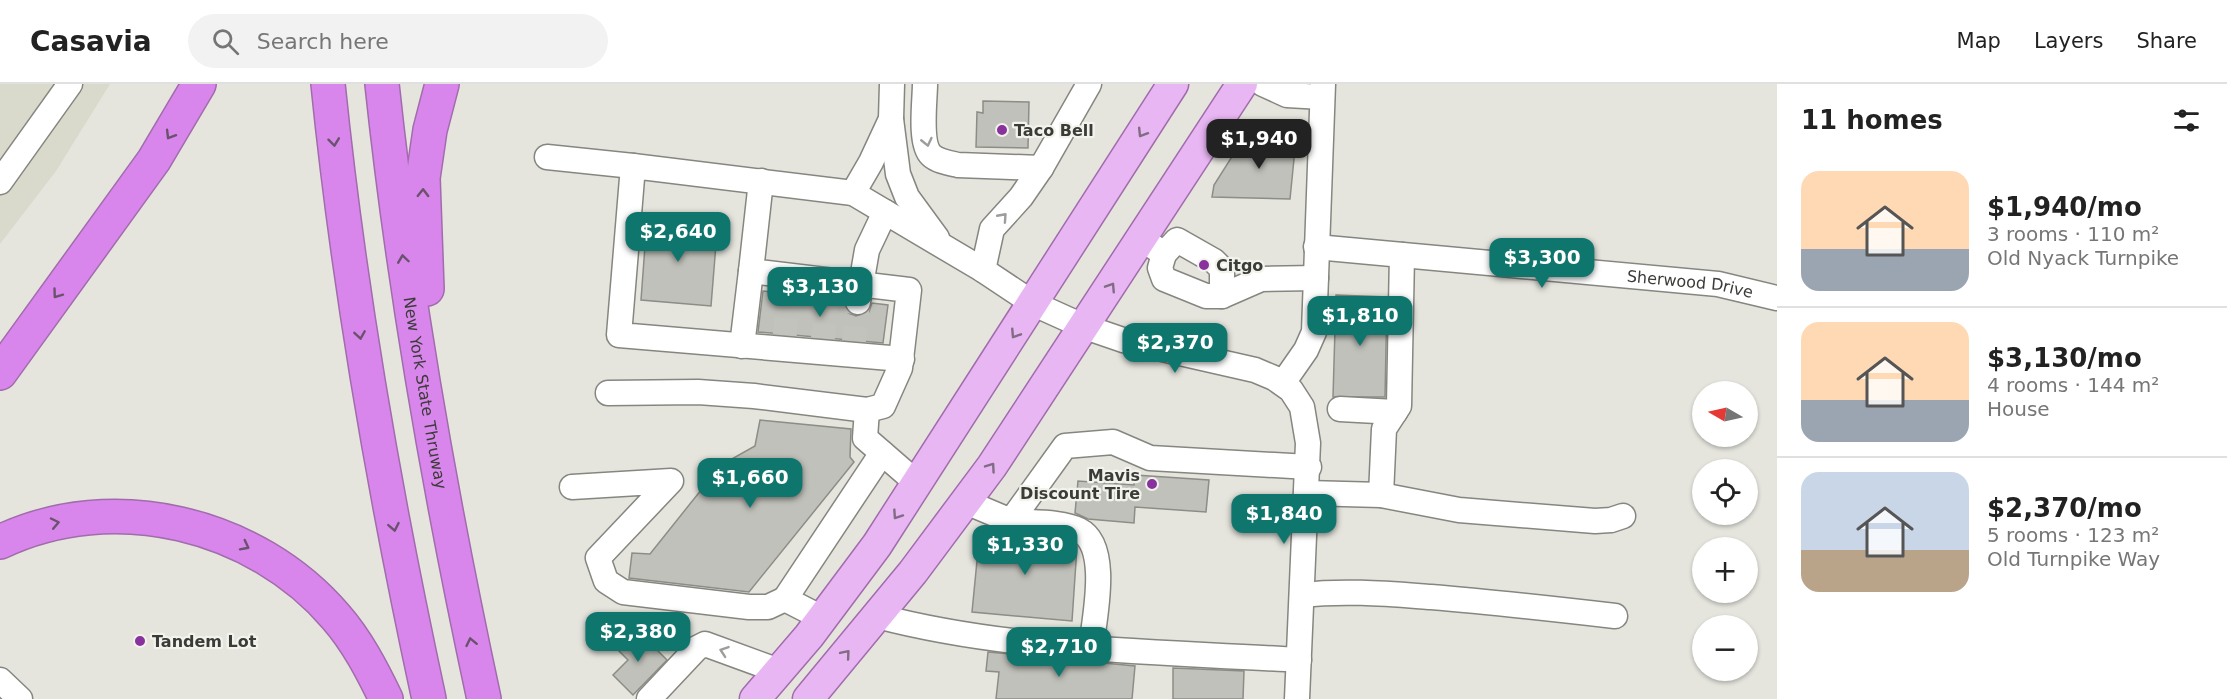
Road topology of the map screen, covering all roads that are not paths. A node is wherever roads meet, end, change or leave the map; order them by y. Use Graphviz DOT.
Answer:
graph roads {
  1 [pos="70,84"];
  2 [pos="199,84"];
  3 [pos="328,84"];
  4 [pos="382,84"];
  5 [pos="442,84"];
  6 [pos="892,84"];
  7 [pos="925,84"];
  8 [pos="1089,84"];
  9 [pos="1242,84"];
  10 [pos="1263,84"];
  11 [pos="1165,87"];
  12 [pos="1323,90"];
  13 [pos="891,119"];
  14 [pos="547,157"];
  15 [pos="633,166"];
  16 [pos="1041,168"];
  17 [pos="761,181"];
  18 [pos="0,182"];
  19 [pos="853,193"];
  20 [pos="885,212"];
  21 [pos="944,247"];
  22 [pos="1153,247"];
  23 [pos="1316,247"];
  24 [pos="1402,255"];
  25 [pos="982,270"];
  26 [pos="751,271"];
  27 [pos="1316,278"];
  28 [pos="859,293"];
  29 [pos="1222,296"];
  30 [pos="1777,298"];
  31 [pos="1034,304"];
  32 [pos="1085,327"];
  33 [pos="742,346"];
  34 [pos="902,359"];
  35 [pos="0,373"];
  36 [pos="1283,383"];
  37 [pos="608,393"];
  38 [pos="867,410"];
  39 [pos="1340,410"];
  40 [pos="1395,412"];
  41 [pos="882,453"];
  42 [pos="1309,467"];
  43 [pos="439,482"];
  44 [pos="918,484"];
  45 [pos="572,487"];
  46 [pos="1307,493"];
  47 [pos="1381,495"];
  48 [pos="966,502"];
  49 [pos="1623,516"];
  50 [pos="1011,521"];
  51 [pos="0,542"];
  52 [pos="1302,595"];
  53 [pos="785,599"];
  54 [pos="877,616"];
  55 [pos="1615,616"];
  56 [pos="822,618"];
  57 [pos="1091,648"];
  58 [pos="1299,660"];
  59 [pos="779,672"];
  60 [pos="0,680"];
  61 [pos="20,699"];
  62 [pos="386,699"];
  63 [pos="429,699"];
  64 [pos="484,699"];
  65 [pos="649,699"];
  66 [pos="755,699"];
  67 [pos="808,699"];
  68 [pos="1297,699"];
  1 -- 18 [label="street"];
  2 -- 35 [label="highway, one-way"];
  3 -- 63 [label="highway, one-way"];
  43 -- 4 [label="highway, New York State Thruway, one-way"];
  43 -- 5 [label="highway, one-way"];
  6 -- 13 [label="street"];
  7 -- 16 [label="street, one-way"];
  8 -- 16 [label="street"];
  9 -- 22 [label="main road"];
  10 -- 12 [label="street"];
  11 -- 31 [label="main road, one-way"];
  12 -- 23 [label="street"];
  13 -- 19 [label="street"];
  13 -- 21 [label="street"];
  14 -- 15 [label="street"];
  15 -- 17 [label="street"];
  15 -- 33 [label="street"];
  25 -- 16 [label="street, one-way"];
  17 -- 19 [label="street"];
  17 -- 26 [label="street"];
  19 -- 20 [label="street"];
  20 -- 21 [label="street"];
  20 -- 28 [label="street"];
  21 -- 25 [label="street"];
  22 -- 29 [label="street"];
  22 -- 29 [label="street"];
  32 -- 22 [label="main road, one-way"];
  23 -- 24 [label="street, Sherwood Drive"];
  23 -- 27 [label="street"];
  24 -- 30 [label="street, Sherwood Drive"];
  24 -- 40 [label="street"];
  25 -- 31 [label="street"];
  26 -- 28 [label="street"];
  26 -- 33 [label="street"];
  27 -- 29 [label="street"];
  27 -- 36 [label="street"];
  28 -- 34 [label="street"];
  31 -- 32 [label="street"];
  31 -- 44 [label="main road, one-way"];
  32 -- 36 [label="street"];
  48 -- 32 [label="main road, one-way"];
  33 -- 34 [label="street"];
  34 -- 38 [label="street"];
  36 -- 42 [label="street"];
  37 -- 38 [label="street"];
  38 -- 41 [label="street"];
  39 -- 40 [label="street"];
  40 -- 47 [label="street"];
  41 -- 44 [label="street"];
  41 -- 53 [label="street"];
  42 -- 46 [label="street"];
  42 -- 50 [label="street"];
  64 -- 43 [label="highway, New York State Thruway, one-way"];
  44 -- 56 [label="main road, one-way"];
  45 -- 53 [label="street"];
  46 -- 47 [label="street"];
  46 -- 52 [label="street"];
  47 -- 49 [label="street"];
  48 -- 50 [label="street"];
  48 -- 54 [label="main road"];
  50 -- 57 [label="street"];
  51 -- 62 [label="highway, one-way"];
  52 -- 55 [label="street"];
  52 -- 58 [label="street"];
  53 -- 56 [label="street"];
  54 -- 57 [label="street"];
  67 -- 54 [label="main road, one-way"];
  56 -- 59 [label="main road"];
  57 -- 58 [label="street"];
  58 -- 68 [label="street"];
  59 -- 65 [label="street, one-way"];
  59 -- 66 [label="main road"];
  60 -- 61 [label="street"];
}
